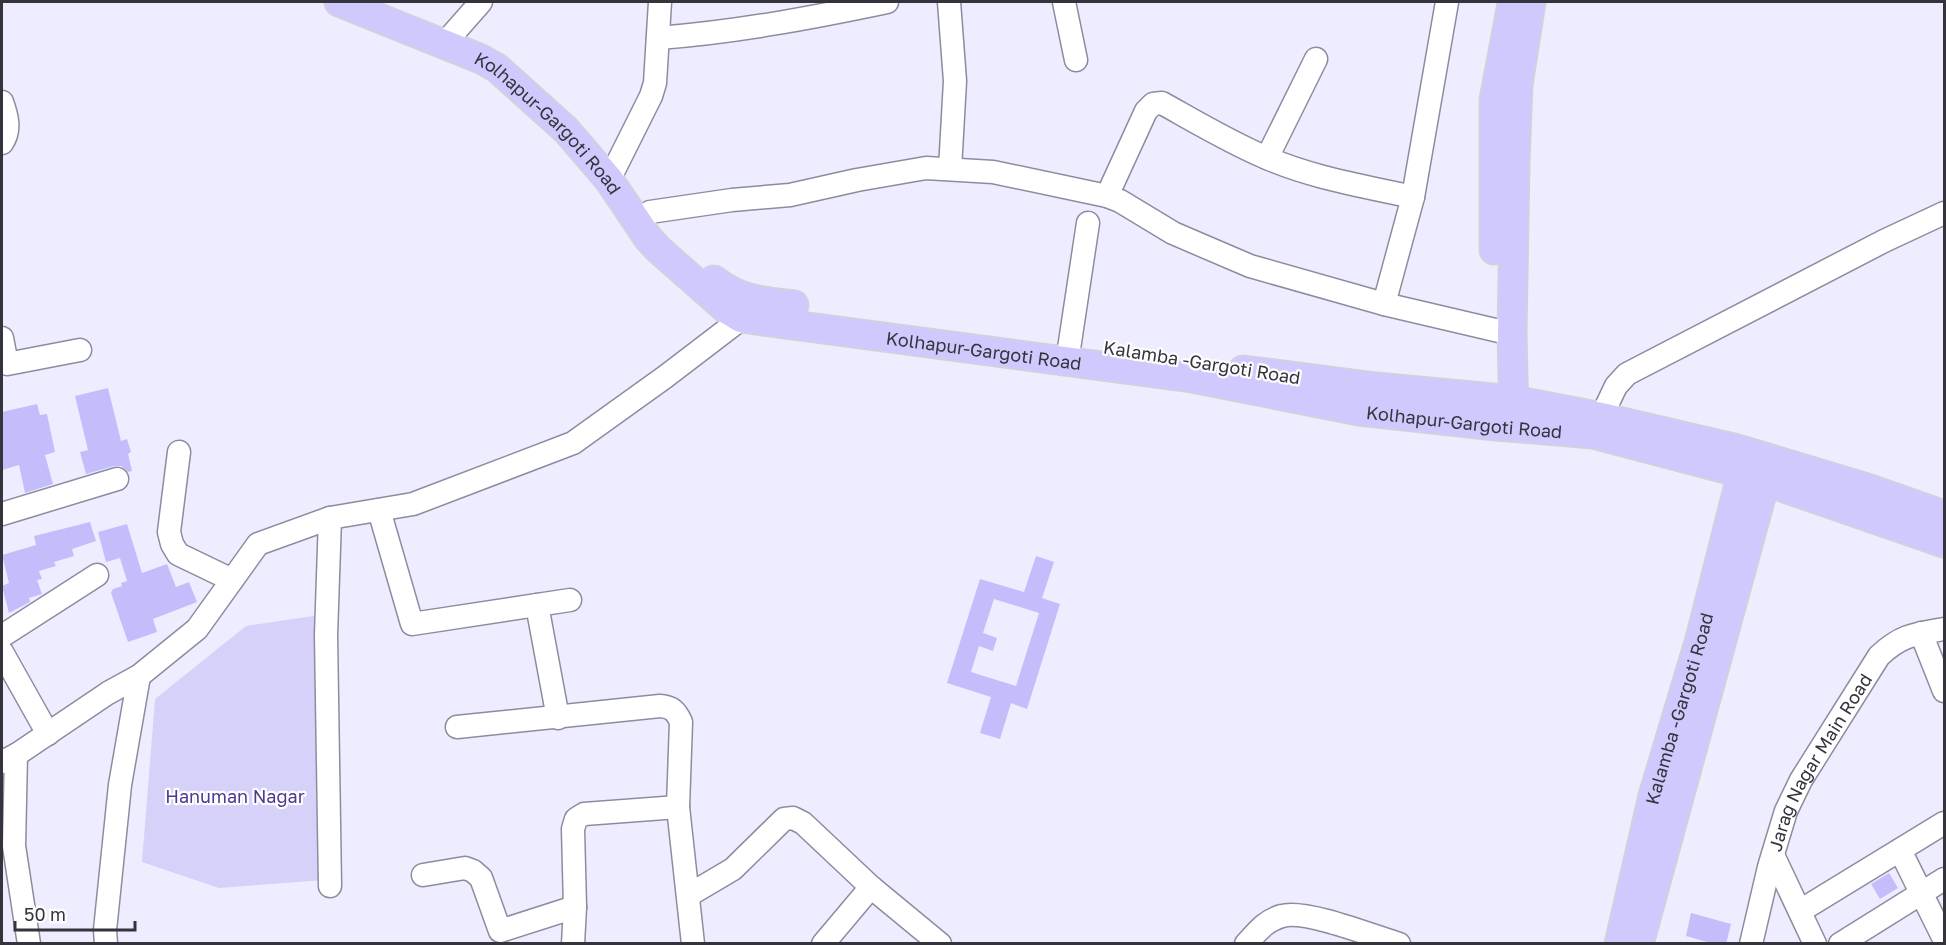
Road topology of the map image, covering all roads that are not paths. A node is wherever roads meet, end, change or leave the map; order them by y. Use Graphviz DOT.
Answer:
graph roads {
  1 [pos="339,2"];
  2 [pos="370,2"];
  3 [pos="481,2"];
  4 [pos="660,2"];
  5 [pos="886,2"];
  6 [pos="949,2"];
  7 [pos="1064,2"];
  8 [pos="1447,2"];
  9 [pos="1512,2"];
  10 [pos="1531,2"];
  11 [pos="787,12"];
  12 [pos="449,38"];
  13 [pos="658,38"];
  14 [pos="1316,59"];
  15 [pos="1076,60"];
  16 [pos="2,102"];
  17 [pos="2,143"];
  18 [pos="1267,158"];
  19 [pos="950,169"];
  20 [pos="613,174"];
  21 [pos="1107,196"];
  22 [pos="1413,197"];
  23 [pos="650,212"];
  24 [pos="1944,213"];
  25 [pos="1088,223"];
  26 [pos="765,301"];
  27 [pos="1384,304"];
  28 [pos="741,318"];
  29 [pos="1503,332"];
  30 [pos="2,338"];
  31 [pos="80,350"];
  32 [pos="1068,352"];
  33 [pos="4,365"];
  34 [pos="1505,413"];
  35 [pos="1597,426"];
  36 [pos="179,452"];
  37 [pos="1756,467"];
  38 [pos="117,479"];
  39 [pos="380,510"];
  40 [pos="2,514"];
  41 [pos="1944,515"];
  42 [pos="330,518"];
  43 [pos="1944,543"];
  44 [pos="97,575"];
  45 [pos="232,580"];
  46 [pos="570,600"];
  47 [pos="537,605"];
  48 [pos="1944,629"];
  49 [pos="1921,633"];
  50 [pos="2,636"];
  51 [pos="2,652"];
  52 [pos="139,676"];
  53 [pos="1944,691"];
  54 [pos="558,718"];
  55 [pos="457,727"];
  56 [pos="48,734"];
  57 [pos="9,759"];
  58 [pos="678,807"];
  59 [pos="1944,823"];
  60 [pos="1900,850"];
  61 [pos="1773,855"];
  62 [pos="423,875"];
  63 [pos="1944,879"];
  64 [pos="330,886"];
  65 [pos="871,887"];
  66 [pos="1921,894"];
  67 [pos="689,895"];
  68 [pos="575,907"];
  69 [pos="1800,911"];
  70 [pos="1941,939"];
  71 [pos="27,943"];
  72 [pos="106,944"];
  73 [pos="573,944"];
  74 [pos="693,944"];
  75 [pos="823,944"];
  76 [pos="940,944"];
  77 [pos="1246,944"];
  78 [pos="1399,944"];
  79 [pos="1619,944"];
  80 [pos="1639,944"];
  81 [pos="1751,944"];
  82 [pos="1815,944"];
  83 [pos="1840,944"];
  1 -- 12 [label="main road, Kolhapur-Gargoti Road"];
  2 -- 12 [label="main road"];
  3 -- 12 [label="street"];
  4 -- 13 [label="street"];
  5 -- 11 [label="street"];
  6 -- 19 [label="street"];
  7 -- 15 [label="street"];
  8 -- 22 [label="street"];
  9 -- 29 [label="main road"];
  10 -- 29 [label="main road"];
  11 -- 13 [label="street"];
  12 -- 20 [label="main road, Kolhapur-Gargoti Road"];
  13 -- 20 [label="street"];
  14 -- 18 [label="street"];
  16 -- 17 [label="street"];
  18 -- 21 [label="street"];
  18 -- 22 [label="street"];
  19 -- 21 [label="street"];
  19 -- 23 [label="street"];
  20 -- 23 [label="main road"];
  20 -- 28 [label="main road, Kolhapur-Gargoti Road"];
  21 -- 27 [label="street"];
  22 -- 27 [label="street"];
  23 -- 26 [label="main road"];
  24 -- 35 [label="street"];
  25 -- 32 [label="street"];
  26 -- 28 [label="street"];
  26 -- 32 [label="main road"];
  27 -- 29 [label="street"];
  28 -- 32 [label="main road, Kolhapur-Gargoti Road"];
  28 -- 39 [label="street"];
  29 -- 34 [label="main road"];
  30 -- 33 [label="street"];
  31 -- 33 [label="street"];
  32 -- 34 [label="main road, Kolhapur-Gargoti Road"];
  34 -- 35 [label="main road"];
  35 -- 37 [label="main road"];
  36 -- 45 [label="street"];
  37 -- 41 [label="main road"];
  37 -- 43 [label="main road"];
  37 -- 79 [label="main road, Kalamba -Gargoti Road"];
  37 -- 80 [label="main road"];
  38 -- 40 [label="street"];
  39 -- 42 [label="street"];
  39 -- 47 [label="street"];
  42 -- 45 [label="street"];
  42 -- 64 [label="street"];
  44 -- 50 [label="street"];
  45 -- 52 [label="street"];
  46 -- 47 [label="street"];
  47 -- 54 [label="street"];
  48 -- 49 [label="street, Jarag Nagar Main Road"];
  49 -- 53 [label="street"];
  49 -- 61 [label="street, Jarag Nagar Main Road"];
  51 -- 56 [label="street"];
  52 -- 56 [label="street"];
  52 -- 72 [label="street"];
  54 -- 55 [label="street"];
  54 -- 58 [label="street"];
  56 -- 57 [label="street"];
  57 -- 71 [label="street"];
  58 -- 67 [label="street"];
  58 -- 68 [label="street"];
  59 -- 60 [label="street"];
  60 -- 66 [label="street"];
  60 -- 69 [label="street"];
  61 -- 69 [label="street"];
  61 -- 81 [label="street, Jarag Nagar Main Road"];
  62 -- 68 [label="street"];
  63 -- 66 [label="street"];
  65 -- 67 [label="street"];
  65 -- 75 [label="street"];
  65 -- 76 [label="street"];
  66 -- 70 [label="street"];
  66 -- 83 [label="street"];
  67 -- 74 [label="street"];
  68 -- 73 [label="street"];
  69 -- 82 [label="street"];
  77 -- 78 [label="street"];
}
